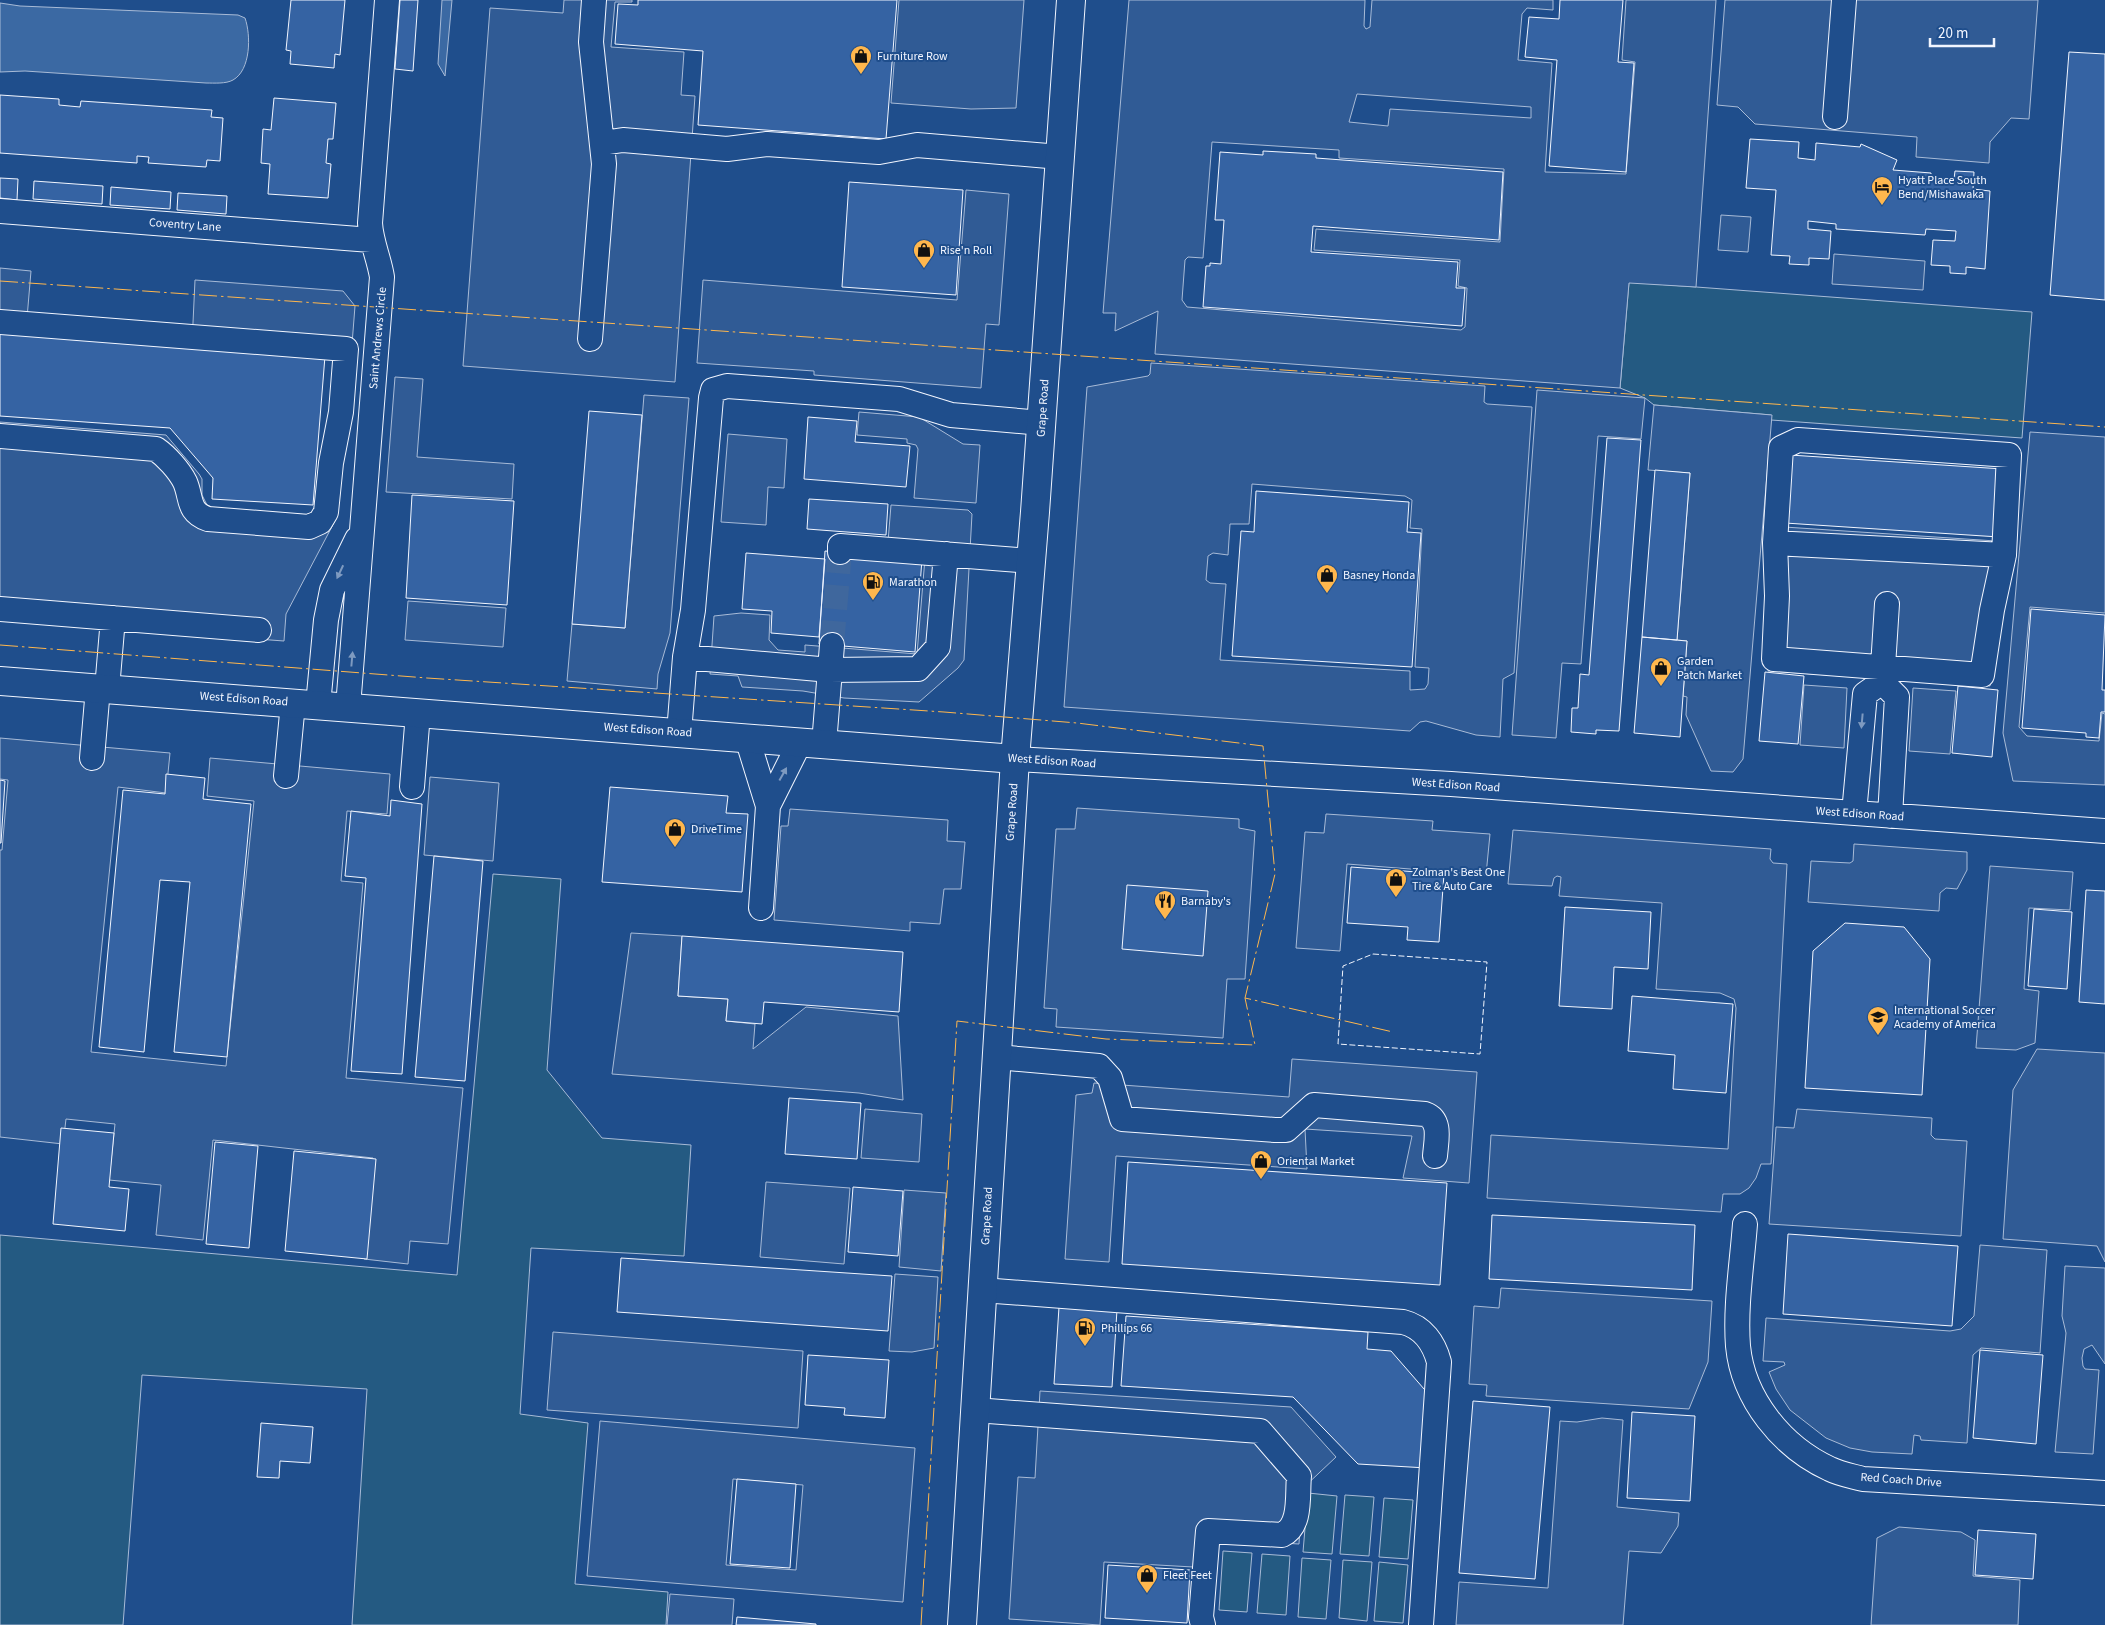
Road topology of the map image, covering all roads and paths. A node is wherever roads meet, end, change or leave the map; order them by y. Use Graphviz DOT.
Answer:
graph roads {
  1 [pos="387,0"];
  2 [pos="594,0"];
  3 [pos="1071,0"];
  4 [pos="1844,0"];
  5 [pos="1835,117"];
  6 [pos="603,143"];
  7 [pos="1060,157"];
  8 [pos="0,211"];
  9 [pos="371,240"];
  10 [pos="0,322"];
  11 [pos="590,338"];
  12 [pos="1042,423"];
  13 [pos="0,436"];
  14 [pos="362,529"];
  15 [pos="1775,543"];
  16 [pos="840,552"];
  17 [pos="946,554"];
  18 [pos="2004,555"];
  19 [pos="1031,561"];
  20 [pos="1887,604"];
  21 [pos="0,610"];
  22 [pos="113,618"];
  23 [pos="259,630"];
  24 [pos="832,645"];
  25 [pos="685,657"];
  26 [pos="830,670"];
  27 [pos="1883,674"];
  28 [pos="0,681"];
  29 [pos="103,689"];
  30 [pos="305,704"];
  31 [pos="348,707"];
  32 [pos="418,713"];
  33 [pos="679,733"];
  34 [pos="747,738"];
  35 [pos="812,743"];
  36 [pos="92,758"];
  37 [pos="1015,758"];
  38 [pos="286,776"];
  39 [pos="412,787"];
  40 [pos="768,806"];
  41 [pos="1854,813"];
  42 [pos="1890,816"];
  43 [pos="2105,831"];
  44 [pos="761,908"];
  45 [pos="997,1057"];
  46 [pos="1435,1156"];
  47 [pos="1745,1224"];
  48 [pos="982,1290"];
  49 [pos="975,1410"];
  50 [pos="2105,1493"];
  51 [pos="962,1625"];
  52 [pos="1203,1625"];
  53 [pos="1421,1625"];
  1 -- 9 [label="street, Saint Andrews Circle"];
  2 -- 6 [label="street"];
  3 -- 7 [label="main road, Grape Road"];
  4 -- 5 [label="street"];
  6 -- 7 [label="street"];
  6 -- 11 [label="street"];
  7 -- 12 [label="main road, Grape Road"];
  8 -- 9 [label="street, Coventry Lane"];
  9 -- 14 [label="street, Saint Andrews Circle"];
  10 -- 13 [label="street"];
  12 -- 19 [label="main road, Grape Road"];
  12 -- 25 [label="street"];
  14 -- 30 [label="street, Saint Andrews Circle, one-way"];
  31 -- 14 [label="street, Saint Andrews Circle, one-way"];
  15 -- 18 [label="street"];
  15 -- 18 [label="street"];
  15 -- 27 [label="street"];
  16 -- 17 [label="street"];
  17 -- 19 [label="street"];
  17 -- 26 [label="street"];
  18 -- 27 [label="street"];
  19 -- 37 [label="main road, Grape Road"];
  20 -- 27 [label="street"];
  21 -- 22 [label="street"];
  22 -- 23 [label="street"];
  22 -- 29 [label="street"];
  24 -- 26 [label="street"];
  25 -- 26 [label="street"];
  25 -- 33 [label="street"];
  26 -- 35 [label="street"];
  27 -- 41 [label="street, one-way"];
  27 -- 42 [label="street"];
  28 -- 29 [label="main road, West Edison Road"];
  29 -- 30 [label="main road, West Edison Road"];
  29 -- 36 [label="street"];
  30 -- 31 [label="main road, West Edison Road"];
  30 -- 38 [label="street, Saint Andrews Circle"];
  31 -- 32 [label="main road, West Edison Road"];
  32 -- 33 [label="main road, West Edison Road"];
  32 -- 39 [label="street"];
  33 -- 34 [label="main road, West Edison Road"];
  34 -- 35 [label="main road, West Edison Road"];
  34 -- 40 [label="street"];
  35 -- 37 [label="main road, West Edison Road"];
  40 -- 35 [label="street, one-way"];
  37 -- 41 [label="street, West Edison Road"];
  37 -- 45 [label="main road, Grape Road"];
  40 -- 44 [label="street"];
  41 -- 42 [label="street, West Edison Road"];
  42 -- 43 [label="street, West Edison Road"];
  45 -- 46 [label="street"];
  45 -- 48 [label="main road, Grape Road"];
  47 -- 50 [label="street, Red Coach Drive"];
  48 -- 49 [label="main road, Grape Road"];
  48 -- 53 [label="street"];
  49 -- 51 [label="main road, Grape Road"];
  49 -- 52 [label="street"];
}
